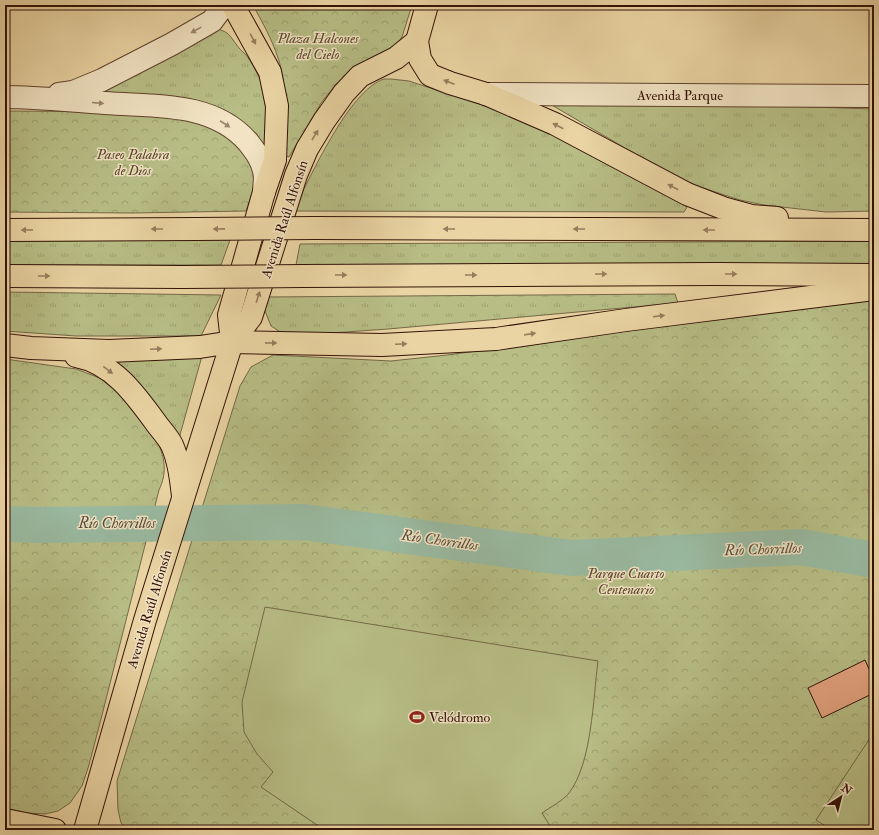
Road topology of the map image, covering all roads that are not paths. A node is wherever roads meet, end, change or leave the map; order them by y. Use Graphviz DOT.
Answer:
graph roads {
  1 [pos="224,5"];
  2 [pos="234,5"];
  3 [pos="427,5"];
  4 [pos="417,40"];
  5 [pos="486,94"];
  6 [pos="874,96"];
  7 [pos="5,97"];
  8 [pos="32,97"];
  9 [pos="264,192"];
  10 [pos="874,226"];
  11 [pos="5,230"];
  12 [pos="874,230"];
  13 [pos="874,275"];
  14 [pos="5,276"];
  15 [pos="874,289"];
  16 [pos="232,342"];
  17 [pos="5,345"];
  18 [pos="31,348"];
  19 [pos="183,496"];
  20 [pos="5,820"];
  21 [pos="55,830"];
  22 [pos="85,830"];
  1 -- 8 [label="street, one-way"];
  2 -- 9 [label="main road, Avenida Raúl Alfonsín, one-way"];
  3 -- 4 [label="main road"];
  5 -- 4 [label="main road, one-way"];
  16 -- 4 [label="main road, Avenida Raúl Alfonsín, one-way"];
  5 -- 6 [label="street, Avenida Parque"];
  10 -- 5 [label="main road, one-way"];
  7 -- 8 [label="street"];
  8 -- 9 [label="street, one-way"];
  9 -- 16 [label="main road, Avenida Raúl Alfonsín"];
  12 -- 11 [label="main road, one-way, bridge"];
  14 -- 13 [label="main road, one-way, bridge"];
  16 -- 15 [label="main road, one-way"];
  18 -- 16 [label="main road, one-way"];
  16 -- 19 [label="main road, Avenida Raúl Alfonsín"];
  17 -- 18 [label="main road"];
  18 -- 19 [label="main road, one-way"];
  19 -- 22 [label="main road, Avenida Raúl Alfonsín"];
  20 -- 21 [label="main road"];
}
